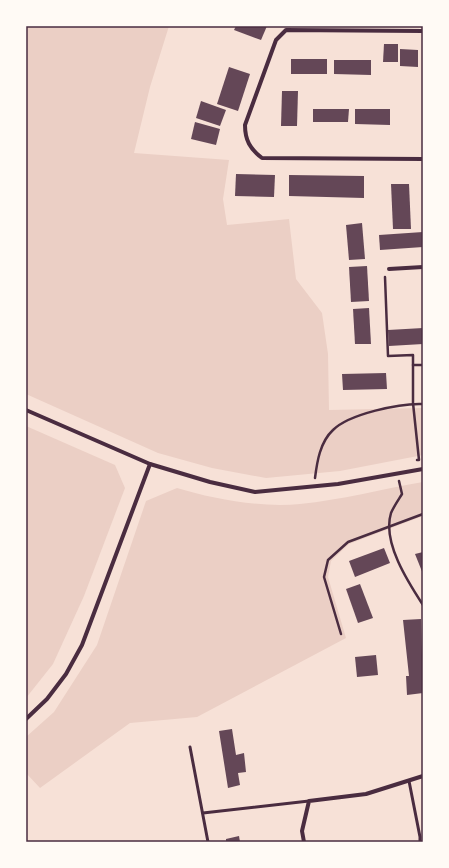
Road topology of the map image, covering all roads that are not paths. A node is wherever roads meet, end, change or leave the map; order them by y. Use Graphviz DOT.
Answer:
graph roads {
  1 [pos="423,31"];
  2 [pos="423,159"];
  3 [pos="423,267"];
  4 [pos="389,269"];
  5 [pos="26,410"];
  6 [pos="150,464"];
  7 [pos="423,469"];
  8 [pos="26,719"];
  9 [pos="190,747"];
  10 [pos="423,776"];
  11 [pos="409,781"];
  12 [pos="309,801"];
  13 [pos="203,813"];
  14 [pos="208,842"];
  15 [pos="304,842"];
  16 [pos="420,842"];
  1 -- 2 [label="street"];
  3 -- 4 [label="street"];
  5 -- 6 [label="street"];
  6 -- 7 [label="street"];
  6 -- 8 [label="street"];
  9 -- 13 [label="lane"];
  10 -- 11 [label="street"];
  11 -- 12 [label="street"];
  11 -- 16 [label="lane"];
  12 -- 13 [label="lane"];
  12 -- 15 [label="street"];
  13 -- 14 [label="lane"];
}
